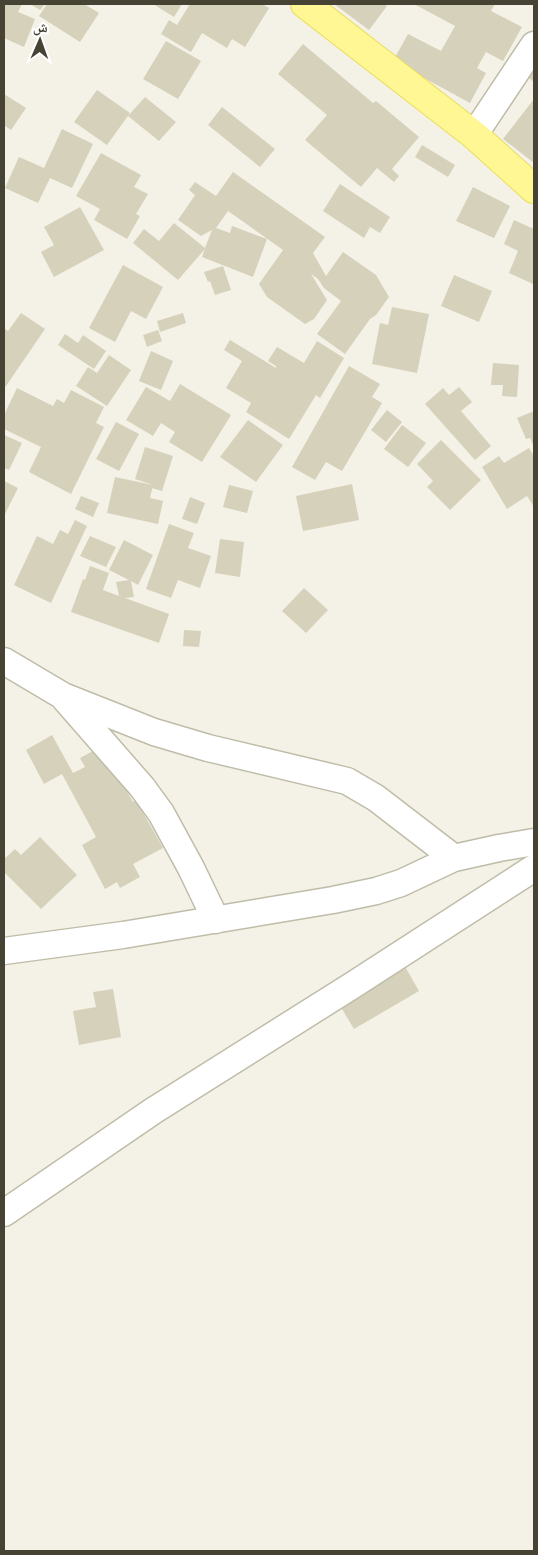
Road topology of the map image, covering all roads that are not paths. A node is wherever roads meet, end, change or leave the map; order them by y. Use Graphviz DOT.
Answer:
graph roads {
  1 [pos="305,4"];
  2 [pos="534,45"];
  3 [pos="474,135"];
  4 [pos="534,189"];
  5 [pos="4,661"];
  6 [pos="63,696"];
  7 [pos="534,842"];
  8 [pos="454,858"];
  9 [pos="534,868"];
  10 [pos="216,920"];
  11 [pos="4,951"];
  12 [pos="4,1213"];
  1 -- 3 [label="main road"];
  2 -- 3 [label="street"];
  3 -- 4 [label="main road"];
  5 -- 6 [label="street"];
  6 -- 8 [label="street"];
  6 -- 10 [label="street"];
  7 -- 8 [label="street"];
  8 -- 10 [label="street"];
  9 -- 12 [label="street"];
  10 -- 11 [label="street"];
}
